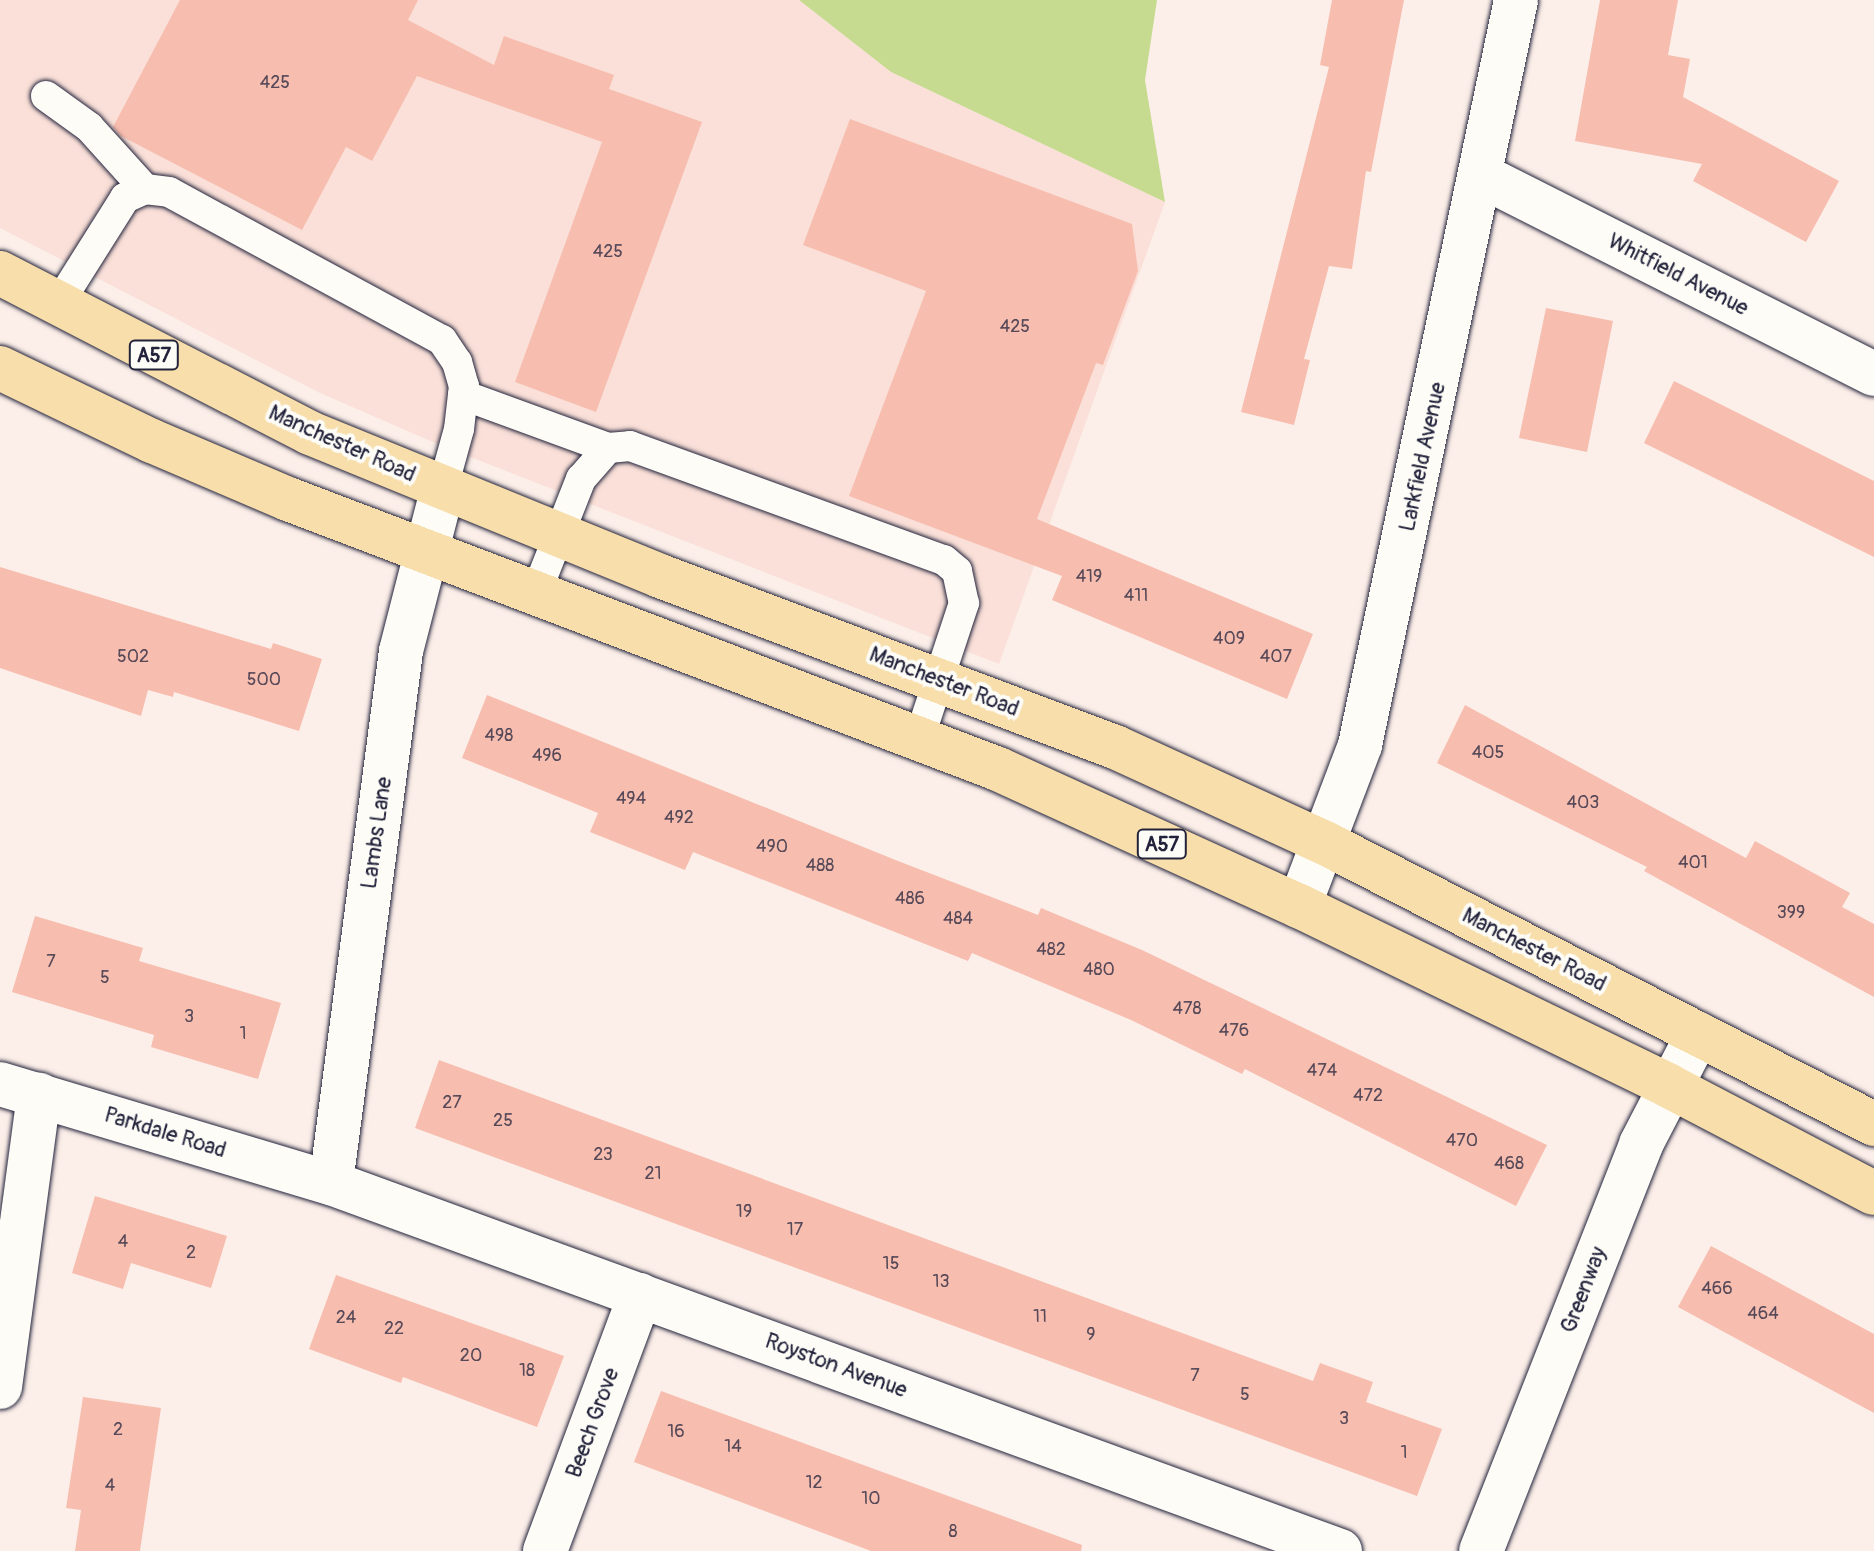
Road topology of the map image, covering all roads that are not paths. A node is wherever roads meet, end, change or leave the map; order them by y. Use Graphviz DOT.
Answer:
graph roads {
  1 [pos="1516,0"];
  2 [pos="46,96"];
  3 [pos="1482,176"];
  4 [pos="135,193"];
  5 [pos="0,273"];
  6 [pos="57,306"];
  7 [pos="0,368"];
  8 [pos="1874,374"];
  9 [pos="463,395"];
  10 [pos="608,448"];
  11 [pos="443,487"];
  12 [pos="559,535"];
  13 [pos="426,551"];
  14 [pos="536,593"];
  15 [pos="939,680"];
  16 [pos="919,739"];
  17 [pos="1325,843"];
  18 [pos="1299,906"];
  19 [pos="1698,1034"];
  20 [pos="1669,1086"];
  21 [pos="19,1089"];
  22 [pos="1874,1124"];
  23 [pos="331,1183"];
  24 [pos="1874,1193"];
  25 [pos="640,1295"];
  26 [pos="0,1387"];
  27 [pos="545,1551"];
  28 [pos="1340,1551"];
  29 [pos="1481,1551"];
  1 -- 3 [label="street, Larkfield Avenue"];
  2 -- 4 [label="lane"];
  3 -- 8 [label="street, Whitfield Avenue"];
  3 -- 17 [label="street, Larkfield Avenue"];
  4 -- 6 [label="lane"];
  4 -- 9 [label="lane"];
  5 -- 6 [label="main road, Manchester Road / A57"];
  6 -- 11 [label="main road, Manchester Road / A57"];
  7 -- 13 [label="main road, A57"];
  9 -- 10 [label="lane"];
  9 -- 11 [label="lane"];
  10 -- 12 [label="lane"];
  10 -- 15 [label="lane"];
  11 -- 12 [label="main road, Manchester Road / A57"];
  11 -- 13 [label="street, Lambs Lane"];
  12 -- 14 [label="lane"];
  12 -- 15 [label="main road, Manchester Road / A57"];
  13 -- 14 [label="main road, A57"];
  13 -- 23 [label="street, Lambs Lane"];
  14 -- 16 [label="main road, A57"];
  15 -- 16 [label="lane"];
  15 -- 17 [label="main road, Manchester Road / A57"];
  16 -- 18 [label="main road, A57"];
  17 -- 18 [label="street, Larkfield Avenue"];
  17 -- 19 [label="main road, Manchester Road / A57"];
  18 -- 20 [label="main road, A57"];
  19 -- 20 [label="street, Greenway"];
  19 -- 22 [label="main road, Manchester Road / A57"];
  20 -- 24 [label="main road, A57"];
  20 -- 29 [label="street, Greenway"];
  21 -- 23 [label="street, Parkdale Road"];
  21 -- 26 [label="street"];
  23 -- 25 [label="street, Royston Avenue"];
  25 -- 27 [label="street, Beech Grove"];
  25 -- 28 [label="street, Royston Avenue"];
}
